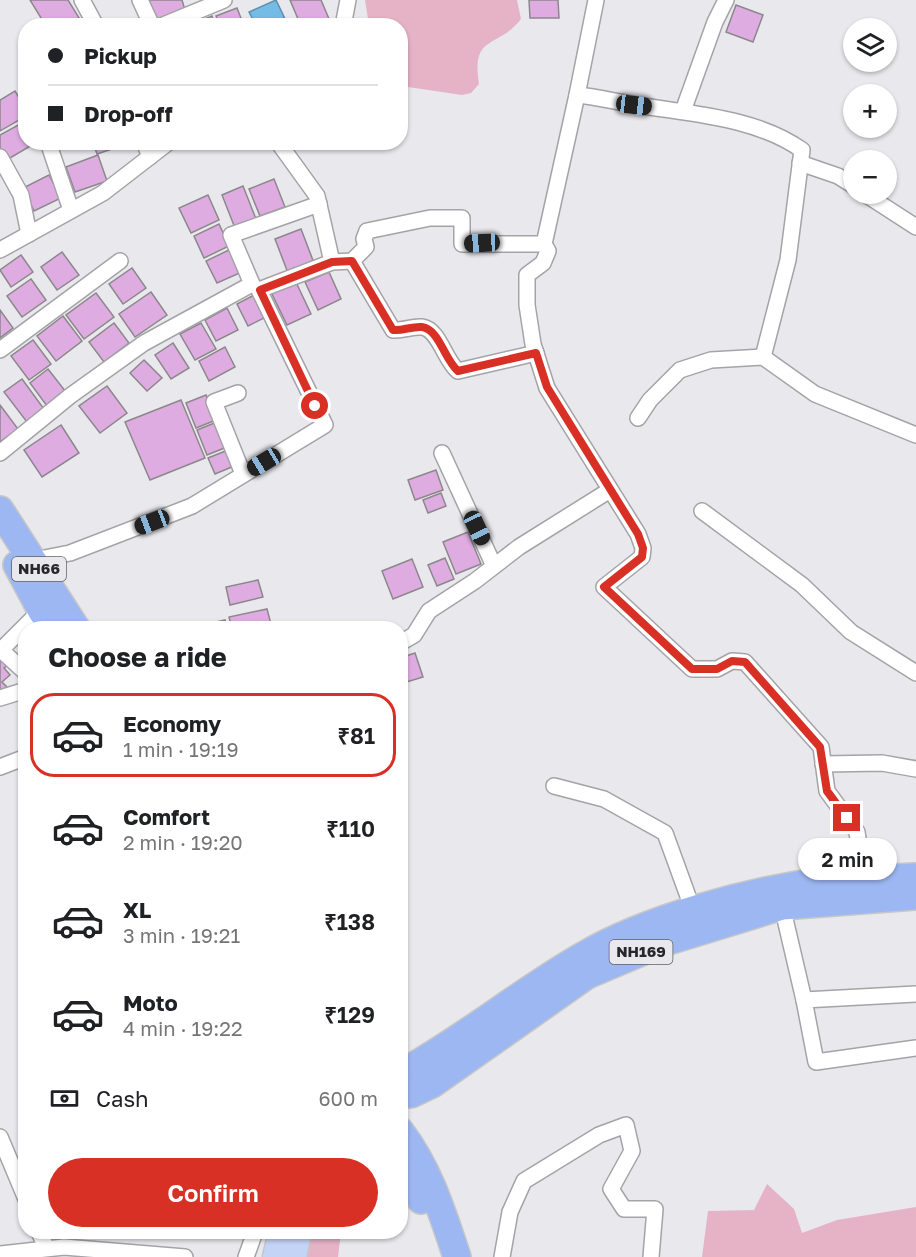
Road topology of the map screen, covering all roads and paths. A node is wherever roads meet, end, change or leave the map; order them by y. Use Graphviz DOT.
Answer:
graph roads {
  1 [pos="82,0"];
  2 [pos="141,0"];
  3 [pos="224,0"];
  4 [pos="348,0"];
  5 [pos="596,0"];
  6 [pos="726,0"];
  7 [pos="92,18"];
  8 [pos="149,18"];
  9 [pos="180,18"];
  10 [pos="345,18"];
  11 [pos="577,95"];
  12 [pos="683,111"];
  13 [pos="51,150"];
  14 [pos="147,150"];
  15 [pos="284,150"];
  16 [pos="0,157"];
  17 [pos="800,163"];
  18 [pos="843,179"];
  19 [pos="319,204"];
  20 [pos="881,204"];
  21 [pos="71,210"];
  22 [pos="916,226"];
  23 [pos="29,234"];
  24 [pos="544,244"];
  25 [pos="0,250"];
  26 [pos="120,261"];
  27 [pos="352,261"];
  28 [pos="332,262"];
  29 [pos="0,350"];
  30 [pos="536,353"];
  31 [pos="763,357"];
  32 [pos="238,393"];
  33 [pos="638,418"];
  34 [pos="916,435"];
  35 [pos="0,453"];
  36 [pos="442,453"];
  37 [pos="243,474"];
  38 [pos="610,490"];
  39 [pos="0,510"];
  40 [pos="702,512"];
  41 [pos="0,540"];
  42 [pos="34,560"];
  43 [pos="494,566"];
  44 [pos="48,619"];
  45 [pos="72,621"];
  46 [pos="18,638"];
  47 [pos="408,638"];
  48 [pos="0,650"];
  49 [pos="18,666"];
  50 [pos="916,673"];
  51 [pos="18,692"];
  52 [pos="0,698"];
  53 [pos="18,760"];
  54 [pos="823,764"];
  55 [pos="0,767"];
  56 [pos="916,769"];
  57 [pos="554,786"];
  58 [pos="864,878"];
  59 [pos="916,878"];
  60 [pos="916,896"];
  61 [pos="782,906"];
  62 [pos="693,910"];
  63 [pos="916,994"];
  64 [pos="804,1000"];
  65 [pos="916,1048"];
  66 [pos="408,1070"];
  67 [pos="408,1094"];
  68 [pos="0,1137"];
  69 [pos="408,1141"];
  70 [pos="408,1175"];
  71 [pos="18,1180"];
  72 [pos="42,1239"];
  73 [pos="252,1239"];
  74 [pos="279,1239"];
  75 [pos="298,1239"];
  76 [pos="46,1247"];
  77 [pos="0,1254"];
  78 [pos="185,1257"];
  79 [pos="246,1257"];
  80 [pos="275,1257"];
  81 [pos="294,1257"];
  82 [pos="443,1257"];
  83 [pos="457,1257"];
  84 [pos="502,1257"];
  85 [pos="651,1257"];
  1 -- 7 [label="street"];
  2 -- 8 [label="street"];
  3 -- 9 [label="street"];
  4 -- 10 [label="street"];
  5 -- 11 [label="street"];
  6 -- 12 [label="street"];
  11 -- 12 [label="street"];
  11 -- 24 [label="street"];
  12 -- 17 [label="street"];
  13 -- 21 [label="street"];
  14 -- 21 [label="street"];
  15 -- 19 [label="street"];
  16 -- 23 [label="street"];
  17 -- 18 [label="street"];
  17 -- 31 [label="street"];
  19 -- 28 [label="street"];
  19 -- 35 [label="street"];
  20 -- 22 [label="street"];
  21 -- 23 [label="street"];
  23 -- 25 [label="street"];
  24 -- 27 [label="street"];
  24 -- 30 [label="street"];
  26 -- 29 [label="street"];
  27 -- 28 [label="street"];
  27 -- 30 [label="street"];
  28 -- 37 [label="street"];
  30 -- 38 [label="street"];
  31 -- 33 [label="street"];
  31 -- 34 [label="street"];
  32 -- 37 [label="street"];
  36 -- 43 [label="street"];
  37 -- 42 [label="street"];
  38 -- 43 [label="street"];
  38 -- 54 [label="street"];
  39 -- 42 [label="highway, NH66"];
  40 -- 50 [label="street"];
  41 -- 44 [label="highway, NH66"];
  42 -- 45 [label="highway, NH66"];
  43 -- 47 [label="street"];
  46 -- 48 [label="street"];
  48 -- 49 [label="street"];
  51 -- 52 [label="street"];
  53 -- 55 [label="street"];
  54 -- 56 [label="street"];
  54 -- 58 [label="street"];
  57 -- 62 [label="street"];
  58 -- 59 [label="highway, NH169"];
  58 -- 62 [label="highway, NH169"];
  60 -- 61 [label="highway, NH169"];
  61 -- 64 [label="street"];
  61 -- 67 [label="highway, NH169"];
  62 -- 66 [label="highway, NH169"];
  63 -- 64 [label="street"];
  64 -- 65 [label="street"];
  68 -- 71 [label="street"];
  69 -- 83 [label="highway"];
  70 -- 82 [label="highway"];
  72 -- 76 [label="street"];
  73 -- 79 [label="street"];
  74 -- 80 [label="main road"];
  75 -- 81 [label="main road"];
  76 -- 77 [label="street"];
  76 -- 78 [label="street"];
  84 -- 85 [label="street"];
}
